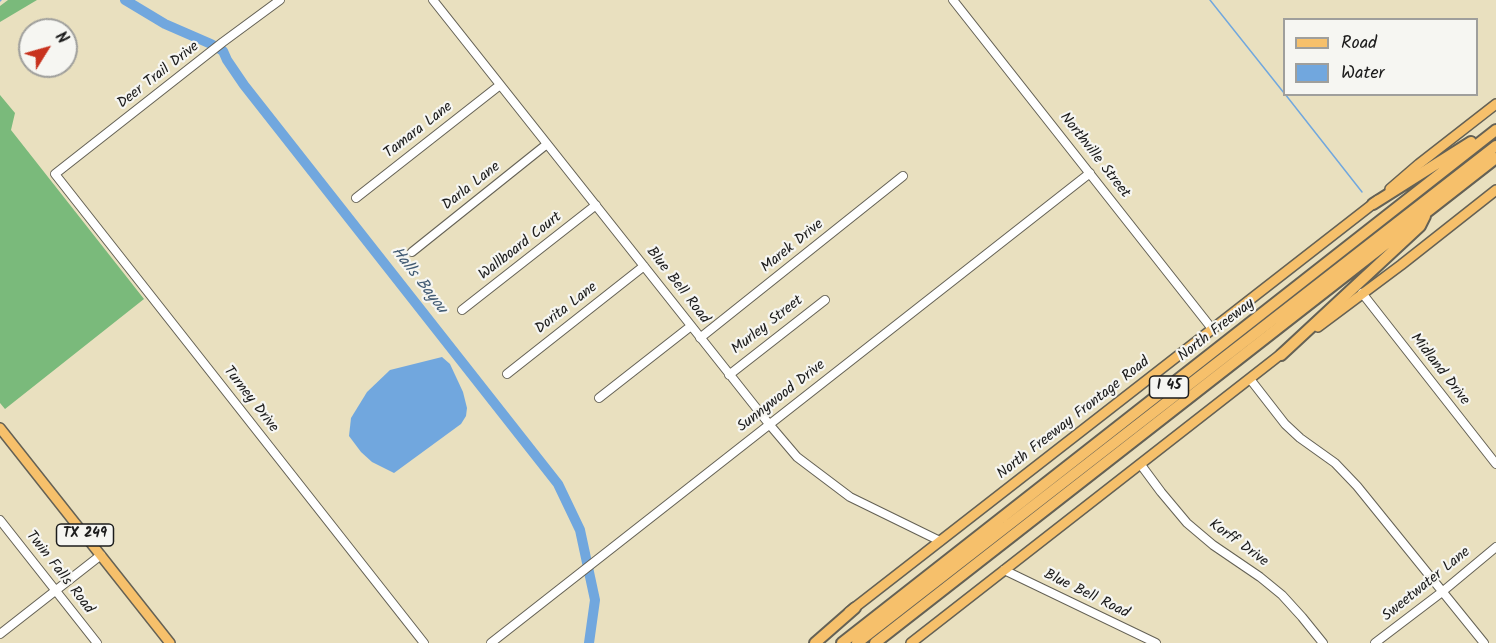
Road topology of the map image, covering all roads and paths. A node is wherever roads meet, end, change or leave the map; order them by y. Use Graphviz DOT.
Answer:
graph roads {
  1 [pos="280,0"];
  2 [pos="433,0"];
  3 [pos="953,0"];
  4 [pos="500,85"];
  5 [pos="1496,104"];
  6 [pos="1496,125"];
  7 [pos="1496,130"];
  8 [pos="548,144"];
  9 [pos="1496,146"];
  10 [pos="1496,158"];
  11 [pos="1090,173"];
  12 [pos="55,174"];
  13 [pos="903,176"];
  14 [pos="1496,190"];
  15 [pos="356,198"];
  16 [pos="1373,204"];
  17 [pos="596,205"];
  18 [pos="1427,211"];
  19 [pos="412,252"];
  20 [pos="644,266"];
  21 [pos="1362,293"];
  22 [pos="825,300"];
  23 [pos="462,310"];
  24 [pos="691,326"];
  25 [pos="1213,330"];
  26 [pos="700,338"];
  27 [pos="1281,355"];
  28 [pos="507,374"];
  29 [pos="729,375"];
  30 [pos="1250,379"];
  31 [pos="599,398"];
  32 [pos="769,424"];
  33 [pos="0,428"];
  34 [pos="1496,464"];
  35 [pos="1140,465"];
  36 [pos="0,520"];
  37 [pos="940,541"];
  38 [pos="1496,547"];
  39 [pos="100,555"];
  40 [pos="1004,570"];
  41 [pos="55,590"];
  42 [pos="1442,592"];
  43 [pos="855,609"];
  44 [pos="0,634"];
  45 [pos="0,639"];
  46 [pos="915,642"];
  47 [pos="3,643"];
  48 [pos="97,643"];
  49 [pos="170,643"];
  50 [pos="424,643"];
  51 [pos="491,643"];
  52 [pos="809,643"];
  53 [pos="815,643"];
  54 [pos="843,643"];
  55 [pos="857,643"];
  56 [pos="875,643"];
  57 [pos="1156,643"];
  58 [pos="1323,643"];
  59 [pos="1376,643"];
  60 [pos="1484,643"];
  1 -- 12 [label="street, Deer Trail Drive"];
  2 -- 4 [label="street, Blue Bell Road"];
  3 -- 11 [label="street, Northville Street"];
  4 -- 8 [label="street, Blue Bell Road"];
  4 -- 15 [label="street, Tamara Lane"];
  5 -- 16 [label="main road, North Freeway Frontage Road"];
  6 -- 16 [label="highway"];
  7 -- 54 [label="highway, North Freeway / I 45"];
  8 -- 17 [label="street, Blue Bell Road"];
  8 -- 19 [label="street, Darla Lane"];
  9 -- 55 [label="highway, North Freeway / I 45"];
  10 -- 18 [label="highway, I 45"];
  11 -- 25 [label="street, Northville Street"];
  11 -- 32 [label="street, Sunnywood Drive"];
  12 -- 50 [label="street, Turney Drive"];
  13 -- 26 [label="street, Marek Drive"];
  14 -- 21 [label="main road"];
  16 -- 25 [label="main road, North Freeway Frontage Road"];
  17 -- 20 [label="street, Blue Bell Road"];
  17 -- 23 [label="street, Wallboard Court"];
  18 -- 27 [label="highway"];
  18 -- 56 [label="highway, I 45"];
  20 -- 24 [label="street, Blue Bell Road"];
  20 -- 28 [label="street, Dorita Lane"];
  21 -- 27 [label="main road"];
  21 -- 34 [label="street, Midland Drive"];
  22 -- 29 [label="street, Murley Street"];
  24 -- 26 [label="street, Blue Bell Road"];
  24 -- 31 [label="street"];
  25 -- 37 [label="main road, North Freeway Frontage Road"];
  26 -- 29 [label="street, Blue Bell Road"];
  27 -- 30 [label="main road"];
  29 -- 32 [label="street, Blue Bell Road"];
  30 -- 35 [label="main road"];
  30 -- 42 [label="street"];
  32 -- 37 [label="street, Blue Bell Road"];
  32 -- 51 [label="street, Sunnywood Drive"];
  33 -- 39 [label="main road, TX 249"];
  35 -- 40 [label="main road"];
  35 -- 58 [label="street, Korff Drive"];
  36 -- 41 [label="street, Twin Falls Road"];
  37 -- 43 [label="main road, North Freeway Frontage Road"];
  38 -- 42 [label="street, Sweetwater Lane"];
  39 -- 41 [label="street"];
  39 -- 49 [label="main road, TX 249"];
  40 -- 46 [label="main road"];
  40 -- 57 [label="street, Blue Bell Road"];
  41 -- 44 [label="street"];
  41 -- 48 [label="street, Twin Falls Road"];
  42 -- 59 [label="street, Sweetwater Lane"];
  42 -- 60 [label="street"];
  43 -- 52 [label="main road, North Freeway Frontage Road"];
  43 -- 53 [label="highway"];
  45 -- 47 [label="street"];
}
